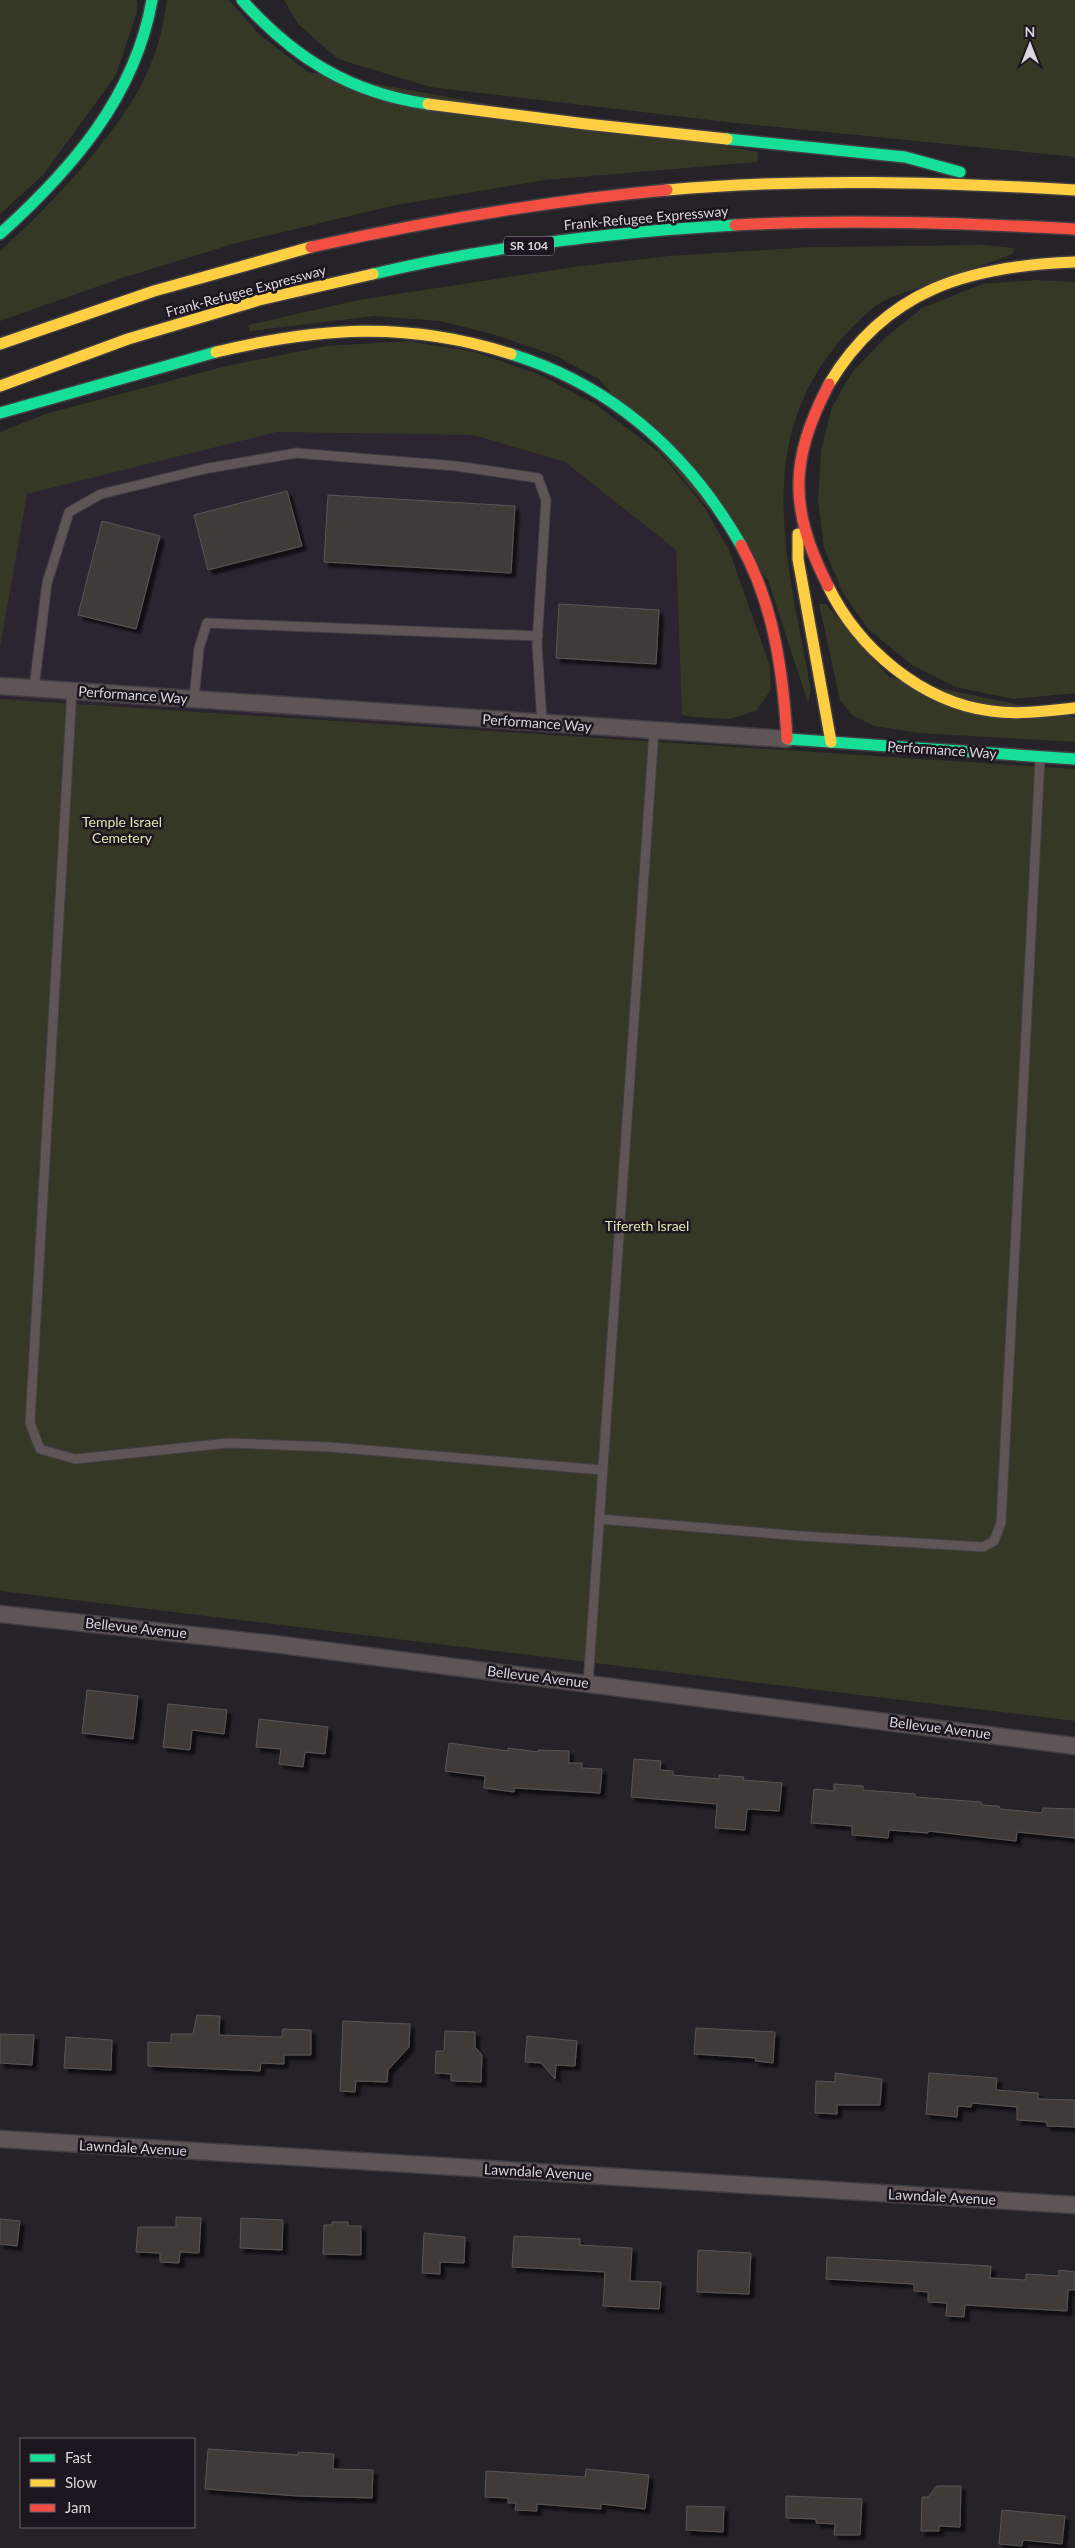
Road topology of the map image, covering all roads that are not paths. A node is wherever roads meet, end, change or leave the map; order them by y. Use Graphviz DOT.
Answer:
graph roads {
  1 [pos="152,0"];
  2 [pos="242,0"];
  3 [pos="281,23"];
  4 [pos="298,52"];
  5 [pos="1008,184"];
  6 [pos="1075,190"];
  7 [pos="1075,229"];
  8 [pos="0,234"];
  9 [pos="1075,262"];
  10 [pos="0,344"];
  11 [pos="0,386"];
  12 [pos="0,413"];
  13 [pos="798,499"];
  14 [pos="538,636"];
  15 [pos="0,686"];
  16 [pos="34,688"];
  17 [pos="72,690"];
  18 [pos="194,699"];
  19 [pos="1075,708"];
  20 [pos="542,723"];
  21 [pos="654,731"];
  22 [pos="787,739"];
  23 [pos="831,742"];
  24 [pos="1040,756"];
  25 [pos="1075,759"];
  26 [pos="602,1470"];
  27 [pos="599,1519"];
  28 [pos="0,1614"];
  29 [pos="588,1684"];
  30 [pos="1075,1746"];
  31 [pos="0,2140"];
  32 [pos="1075,2205"];
  1 -- 8 [label="main road"];
  2 -- 4 [label="main road"];
  3 -- 4 [label="main road"];
  4 -- 5 [label="main road"];
  5 -- 6 [label="main road, Frank-Refugee Expressway"];
  5 -- 10 [label="main road, Frank-Refugee Expressway"];
  7 -- 11 [label="main road, Frank-Refugee Expressway / SR 104"];
  9 -- 13 [label="main road"];
  12 -- 22 [label="main road"];
  13 -- 19 [label="main road"];
  13 -- 23 [label="main road"];
  14 -- 16 [label="lane"];
  14 -- 18 [label="lane"];
  14 -- 20 [label="lane"];
  15 -- 16 [label="street, Performance Way"];
  16 -- 17 [label="street, Performance Way"];
  17 -- 18 [label="street, Performance Way"];
  17 -- 26 [label="lane"];
  18 -- 20 [label="street, Performance Way"];
  20 -- 21 [label="street, Performance Way"];
  21 -- 22 [label="street, Performance Way"];
  21 -- 26 [label="lane"];
  22 -- 23 [label="main road, Performance Way"];
  23 -- 24 [label="main road, Performance Way"];
  24 -- 25 [label="main road, Performance Way"];
  24 -- 27 [label="lane"];
  26 -- 27 [label="lane"];
  27 -- 29 [label="lane"];
  28 -- 29 [label="street, Bellevue Avenue"];
  29 -- 30 [label="street, Bellevue Avenue"];
  31 -- 32 [label="street, Lawndale Avenue"];
}
